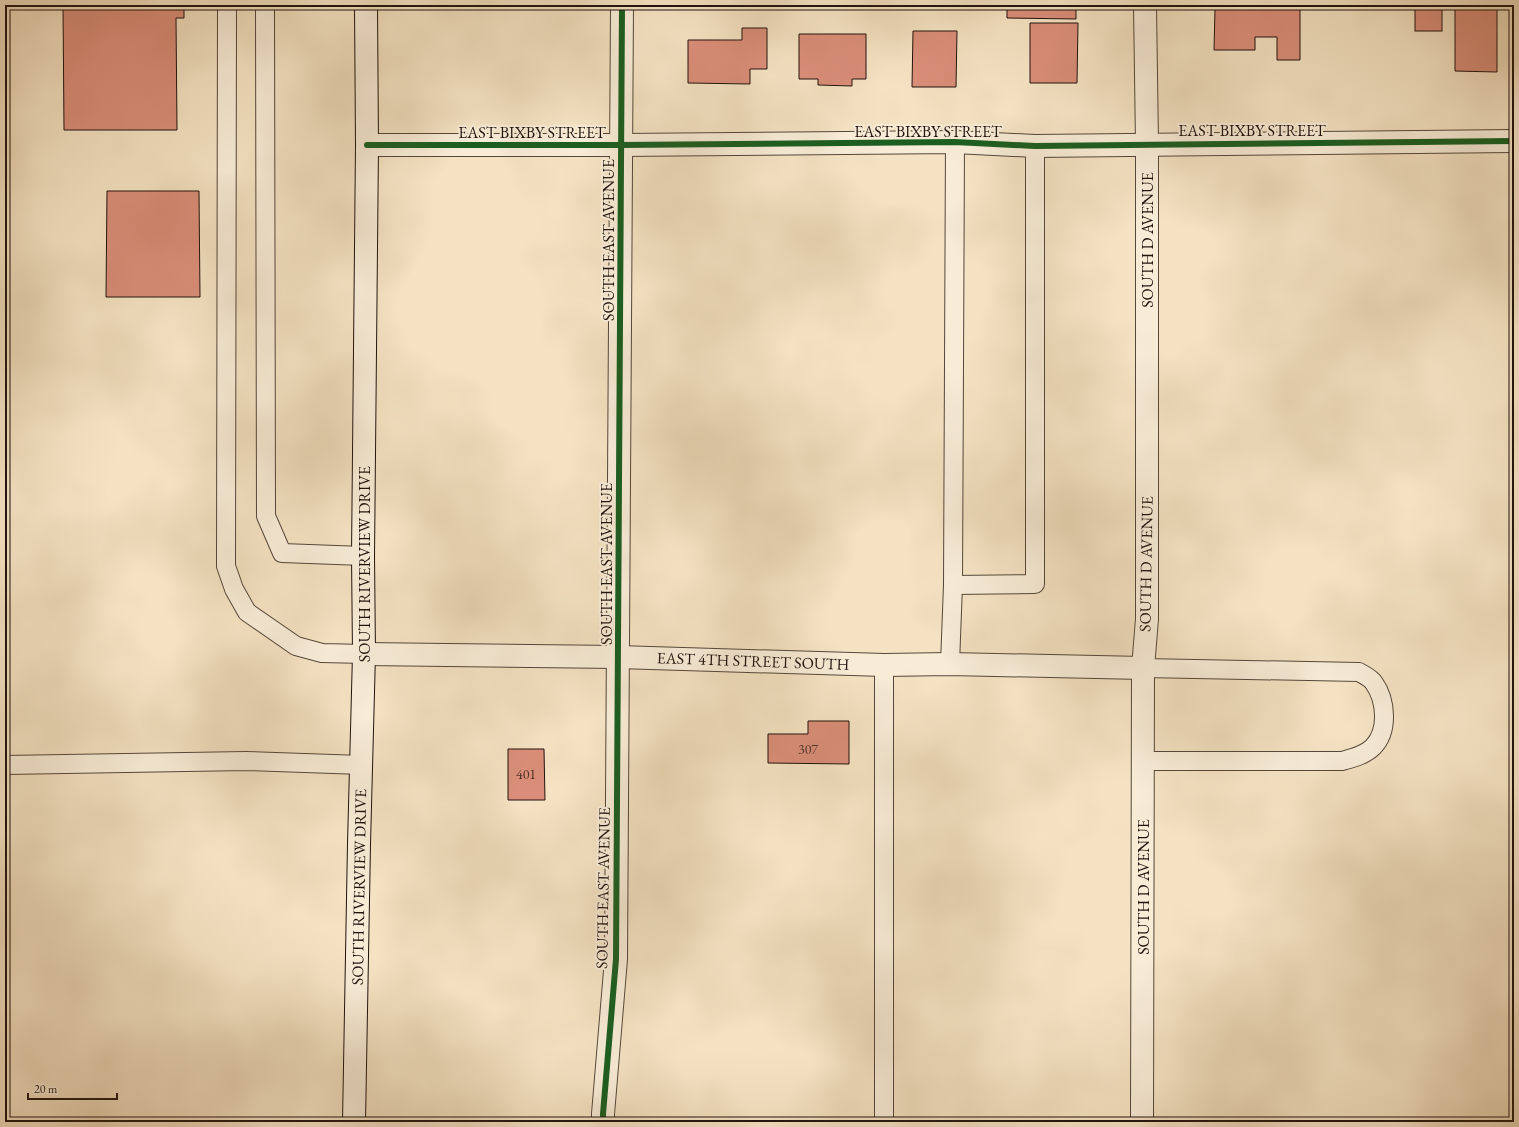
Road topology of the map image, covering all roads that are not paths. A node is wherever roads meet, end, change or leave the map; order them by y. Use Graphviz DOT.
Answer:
graph roads {
  1 [pos="226,5"];
  2 [pos="265,5"];
  3 [pos="366,5"];
  4 [pos="622,5"];
  5 [pos="1145,5"];
  6 [pos="1514,141"];
  7 [pos="955,142"];
  8 [pos="1147,144"];
  9 [pos="367,145"];
  10 [pos="621,145"];
  11 [pos="1035,146"];
  12 [pos="363,556"];
  13 [pos="953,585"];
  14 [pos="364,654"];
  15 [pos="618,657"];
  16 [pos="950,664"];
  17 [pos="884,665"];
  18 [pos="1143,668"];
  19 [pos="1143,761"];
  20 [pos="5,765"];
  21 [pos="362,765"];
  22 [pos="354,1122"];
  23 [pos="603,1122"];
  24 [pos="884,1122"];
  25 [pos="1142,1122"];
  1 -- 14 [label="lane"];
  2 -- 12 [label="lane"];
  3 -- 9 [label="street, SOUTH RIVERVIEW DRIVE"];
  4 -- 10 [label="street, SOUTH EAST AVENUE"];
  5 -- 8 [label="street, SOUTH D AVENUE"];
  6 -- 8 [label="street, EAST BIXBY STREET"];
  7 -- 10 [label="street, EAST BIXBY STREET"];
  7 -- 11 [label="street, EAST BIXBY STREET"];
  7 -- 13 [label="lane"];
  8 -- 11 [label="street, EAST BIXBY STREET"];
  8 -- 18 [label="street, SOUTH D AVENUE"];
  9 -- 10 [label="street, EAST BIXBY STREET"];
  9 -- 12 [label="street, SOUTH RIVERVIEW DRIVE"];
  10 -- 15 [label="street, SOUTH EAST AVENUE"];
  11 -- 13 [label="lane"];
  12 -- 14 [label="street, SOUTH RIVERVIEW DRIVE"];
  13 -- 16 [label="lane"];
  14 -- 15 [label="street, EAST 4TH STREET SOUTH"];
  14 -- 21 [label="street, SOUTH RIVERVIEW DRIVE"];
  15 -- 17 [label="street, EAST 4TH STREET SOUTH"];
  15 -- 23 [label="street, SOUTH EAST AVENUE"];
  16 -- 17 [label="street, EAST 4TH STREET SOUTH"];
  16 -- 18 [label="street, EAST 4TH STREET SOUTH"];
  17 -- 24 [label="lane"];
  18 -- 19 [label="street, SOUTH D AVENUE"];
  18 -- 19 [label="lane"];
  19 -- 25 [label="street, SOUTH D AVENUE"];
  20 -- 21 [label="lane"];
  21 -- 22 [label="street, SOUTH RIVERVIEW DRIVE"];
}
